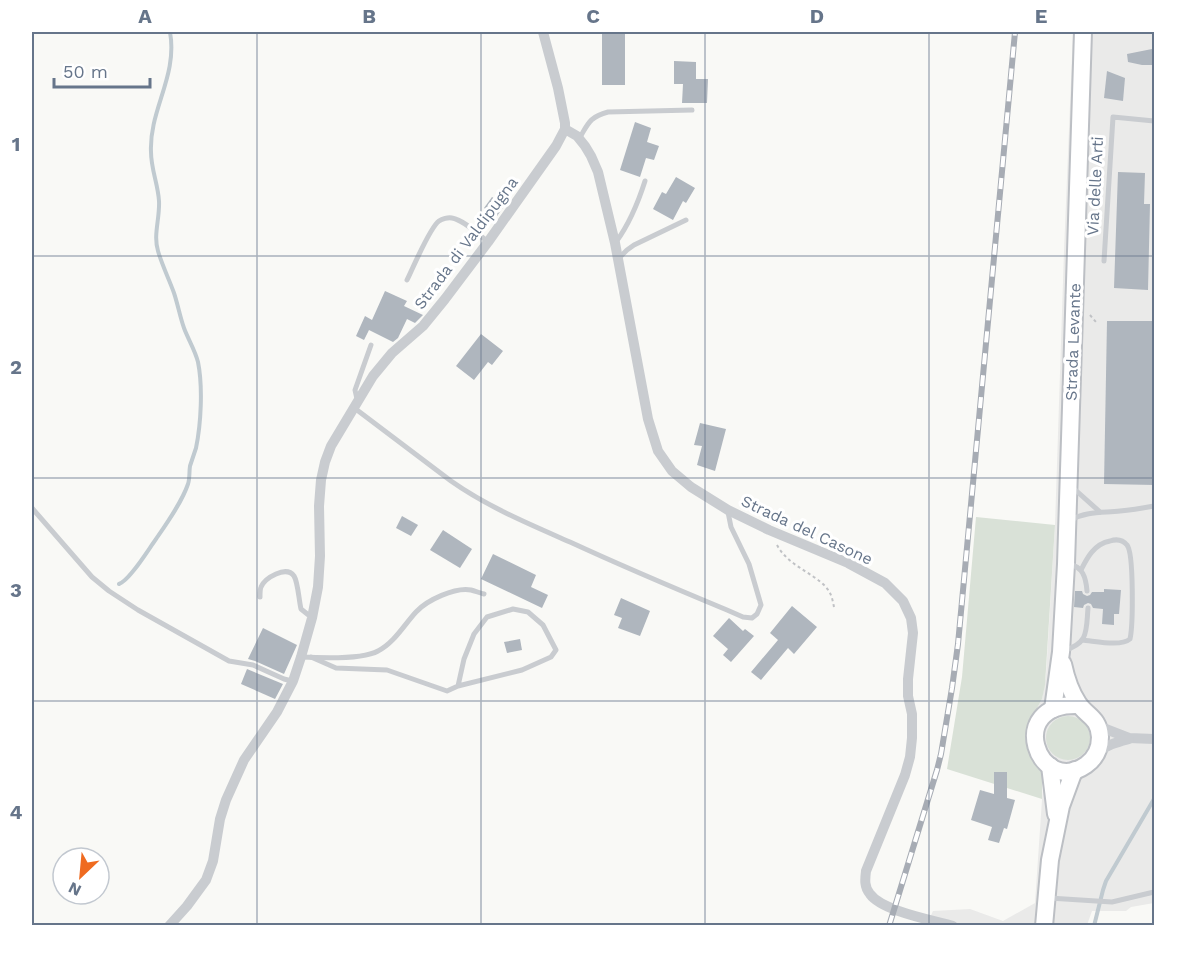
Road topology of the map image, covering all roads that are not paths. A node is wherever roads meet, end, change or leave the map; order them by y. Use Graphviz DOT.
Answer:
graph roads {
  1 [pos="543,32"];
  2 [pos="1083,32"];
  3 [pos="692,110"];
  4 [pos="1155,121"];
  5 [pos="565,129"];
  6 [pos="579,139"];
  7 [pos="645,181"];
  8 [pos="686,220"];
  9 [pos="488,242"];
  10 [pos="615,243"];
  11 [pos="618,259"];
  12 [pos="1104,261"];
  13 [pos="407,280"];
  14 [pos="371,345"];
  15 [pos="355,404"];
  16 [pos="1069,484"];
  17 [pos="1155,506"];
  18 [pos="32,508"];
  19 [pos="728,510"];
  20 [pos="1100,512"];
  21 [pos="1067,523"];
  22 [pos="1074,567"];
  23 [pos="1088,591"];
  24 [pos="484,594"];
  25 [pos="260,597"];
  26 [pos="1088,608"];
  27 [pos="312,618"];
  28 [pos="1082,640"];
  29 [pos="1061,652"];
  30 [pos="306,657"];
  31 [pos="293,681"];
  32 [pos="458,686"];
  33 [pos="1079,705"];
  34 [pos="1053,709"];
  35 [pos="1098,726"];
  36 [pos="1129,738"];
  37 [pos="1155,740"];
  38 [pos="1094,758"];
  39 [pos="1050,766"];
  40 [pos="1075,770"];
  41 [pos="1058,824"];
  42 [pos="1155,892"];
  43 [pos="1046,897"];
  44 [pos="169,926"];
  45 [pos="953,926"];
  46 [pos="1044,926"];
  1 -- 5 [label="street"];
  2 -- 16 [label="main road, Strada Levante"];
  3 -- 6 [label="lane"];
  4 -- 12 [label="lane, Via delle Arti"];
  5 -- 6 [label="street, Strada del Casone"];
  5 -- 9 [label="street, Strada di Valdipugna"];
  6 -- 10 [label="street, Strada del Casone"];
  7 -- 10 [label="lane"];
  8 -- 11 [label="lane"];
  9 -- 13 [label="lane"];
  9 -- 15 [label="street, Strada di Valdipugna"];
  10 -- 11 [label="street, Strada del Casone"];
  11 -- 19 [label="street, Strada del Casone"];
  14 -- 15 [label="lane"];
  15 -- 19 [label="lane"];
  15 -- 27 [label="street, Strada di Valdipugna"];
  16 -- 20 [label="lane"];
  16 -- 21 [label="main road, Strada Levante"];
  17 -- 20 [label="lane"];
  18 -- 31 [label="lane"];
  19 -- 45 [label="street, Strada del Casone"];
  20 -- 21 [label="lane"];
  21 -- 22 [label="main road, Strada Levante"];
  22 -- 23 [label="lane"];
  22 -- 28 [label="lane"];
  22 -- 29 [label="main road, Strada Levante"];
  24 -- 30 [label="lane"];
  25 -- 27 [label="lane"];
  26 -- 28 [label="lane"];
  27 -- 30 [label="street, Strada di Valdipugna"];
  28 -- 29 [label="lane"];
  29 -- 33 [label="main road, Strada Levante"];
  29 -- 34 [label="main road, Strada Levante"];
  30 -- 31 [label="street, Strada di Valdipugna"];
  30 -- 32 [label="lane"];
  31 -- 44 [label="street, Strada di Valdipugna"];
  32 -- 32 [label="lane"];
  33 -- 34 [label="main road"];
  33 -- 35 [label="main road, Strada Levante"];
  34 -- 39 [label="main road, Strada Levante"];
  35 -- 36 [label="street"];
  35 -- 38 [label="main road"];
  36 -- 37 [label="street"];
  36 -- 38 [label="street"];
  38 -- 40 [label="main road"];
  39 -- 40 [label="main road"];
  39 -- 41 [label="main road, Strada Levante"];
  40 -- 41 [label="main road, Strada Levante"];
  41 -- 43 [label="main road, Strada Levante"];
  42 -- 43 [label="lane"];
  43 -- 46 [label="main road, Strada Levante"];
}
